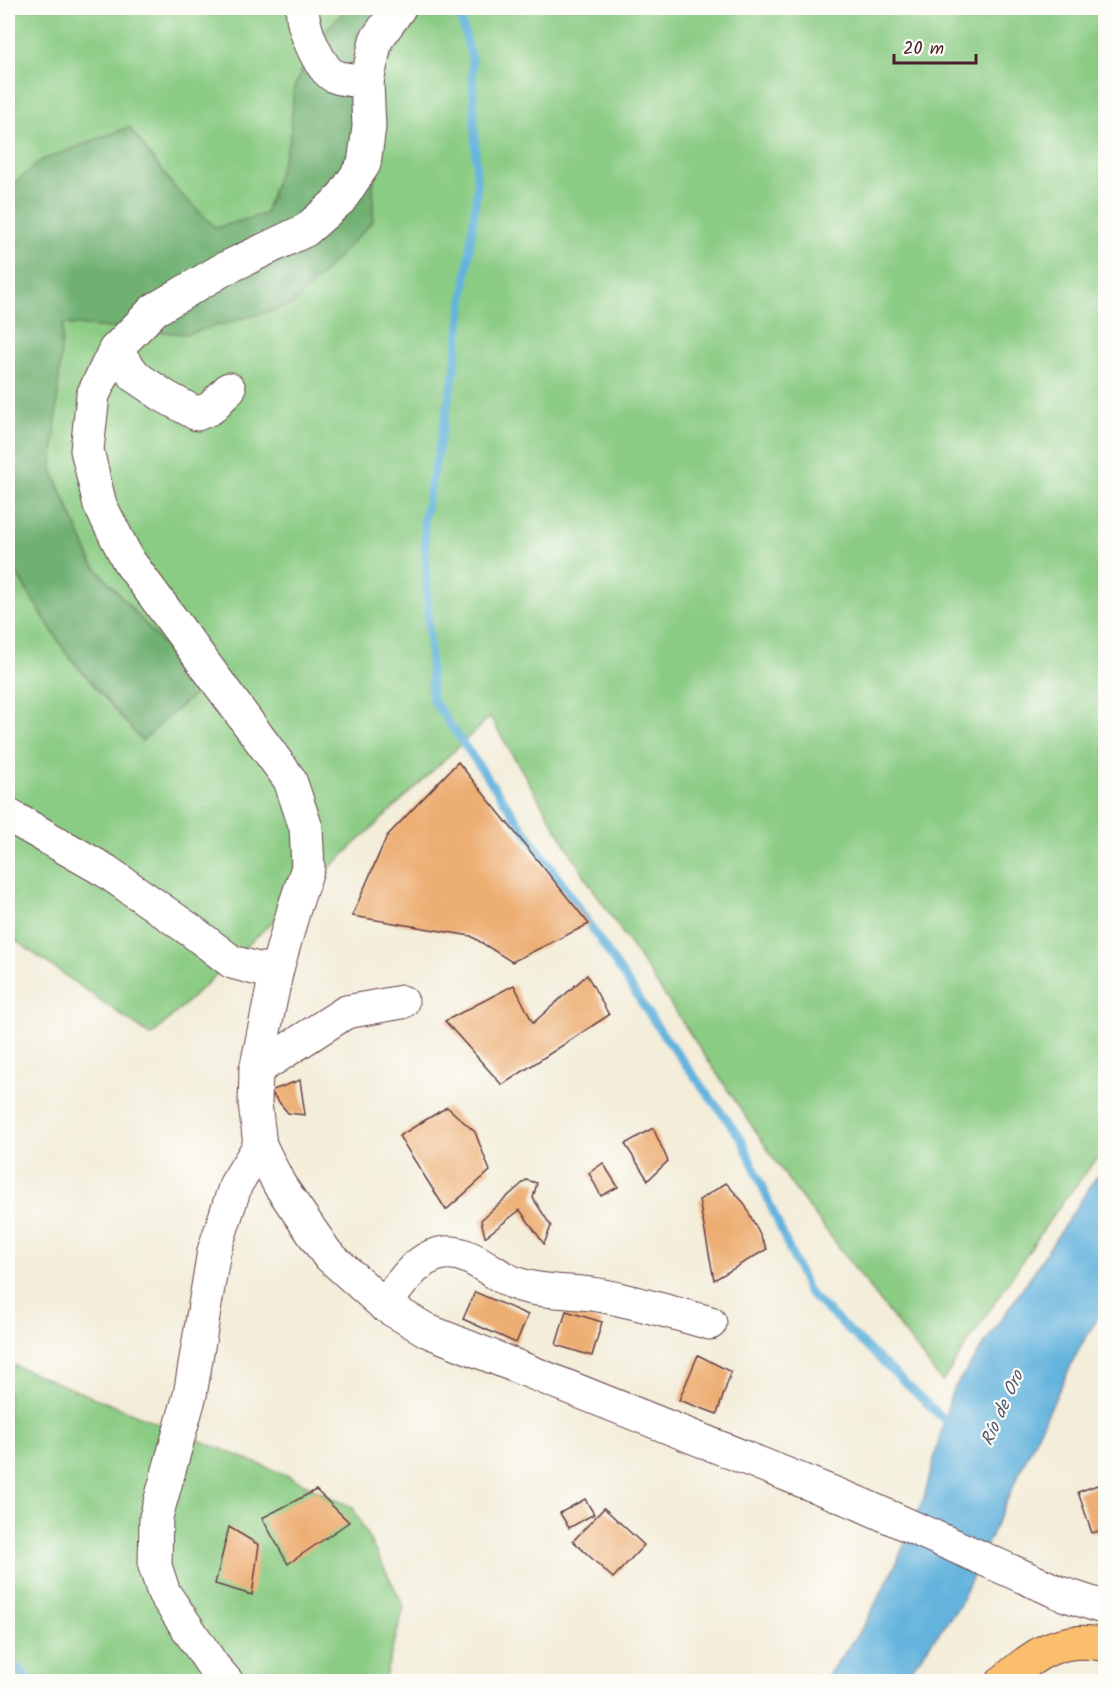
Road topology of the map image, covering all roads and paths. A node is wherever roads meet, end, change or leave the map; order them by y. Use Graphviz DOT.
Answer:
graph roads {
  1 [pos="303,8"];
  2 [pos="399,8"];
  3 [pos="367,82"];
  4 [pos="114,350"];
  5 [pos="229,388"];
  6 [pos="8,815"];
  7 [pos="277,969"];
  8 [pos="402,1002"];
  9 [pos="256,1070"];
  10 [pos="260,1145"];
  11 [pos="384,1305"];
  12 [pos="710,1323"];
  13 [pos="1106,1608"];
  14 [pos="1106,1645"];
  15 [pos="227,1682"];
  16 [pos="1003,1682"];
  1 -- 3 [label="street"];
  2 -- 3 [label="street"];
  3 -- 4 [label="street"];
  4 -- 5 [label="street"];
  4 -- 7 [label="street"];
  6 -- 7 [label="street"];
  7 -- 9 [label="street"];
  8 -- 9 [label="street"];
  9 -- 10 [label="street"];
  10 -- 11 [label="street"];
  10 -- 15 [label="street"];
  11 -- 12 [label="street"];
  11 -- 13 [label="street"];
  14 -- 16 [label="main road"];
}
